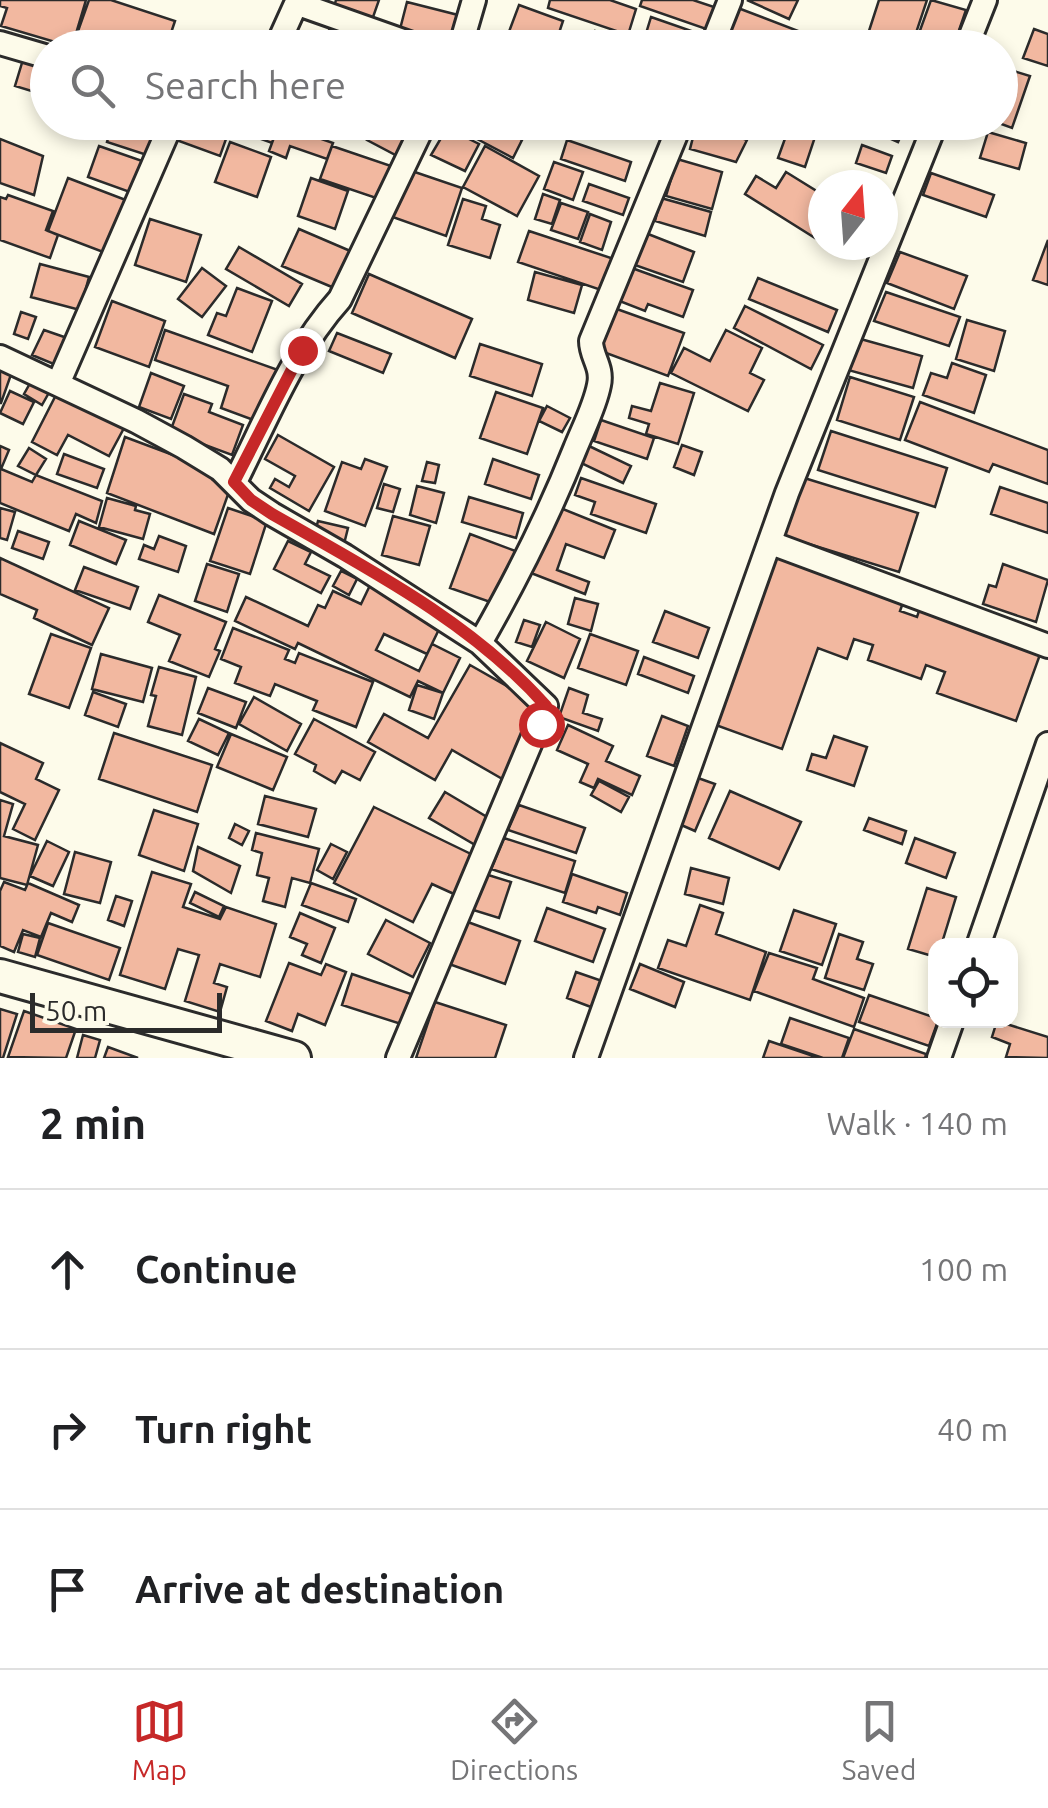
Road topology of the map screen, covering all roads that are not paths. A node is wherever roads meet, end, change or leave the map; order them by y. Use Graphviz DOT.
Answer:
graph roads {
  1 [pos="474,0"];
  2 [pos="730,0"];
  3 [pos="985,0"];
  4 [pos="284,30"];
  5 [pos="373,30"];
  6 [pos="465,30"];
  7 [pos="718,30"];
  8 [pos="973,30"];
  9 [pos="0,43"];
  10 [pos="30,52"];
  11 [pos="164,140"];
  12 [pos="416,140"];
  13 [pos="674,140"];
  14 [pos="929,140"];
  15 [pos="0,357"];
  16 [pos="58,384"];
  17 [pos="234,482"];
  18 [pos="772,543"];
  19 [pos="480,643"];
  20 [pos="1048,646"];
  21 [pos="1048,744"];
  22 [pos="981,938"];
  23 [pos="0,976"];
  24 [pos="949,1028"];
  25 [pos="243,1051"];
  26 [pos="294,1058"];
  27 [pos="398,1058"];
  28 [pos="586,1058"];
  29 [pos="939,1058"];
  1 -- 6 [label="street"];
  2 -- 7 [label="street"];
  3 -- 8 [label="street"];
  4 -- 5 [label="street"];
  9 -- 10 [label="street"];
  11 -- 16 [label="street"];
  12 -- 17 [label="street"];
  13 -- 19 [label="street"];
  14 -- 18 [label="street"];
  15 -- 16 [label="street"];
  16 -- 17 [label="street"];
  17 -- 19 [label="street"];
  18 -- 20 [label="street"];
  18 -- 28 [label="street"];
  19 -- 27 [label="street"];
  21 -- 22 [label="street"];
  23 -- 25 [label="street"];
  24 -- 29 [label="street"];
  25 -- 26 [label="street"];
}
